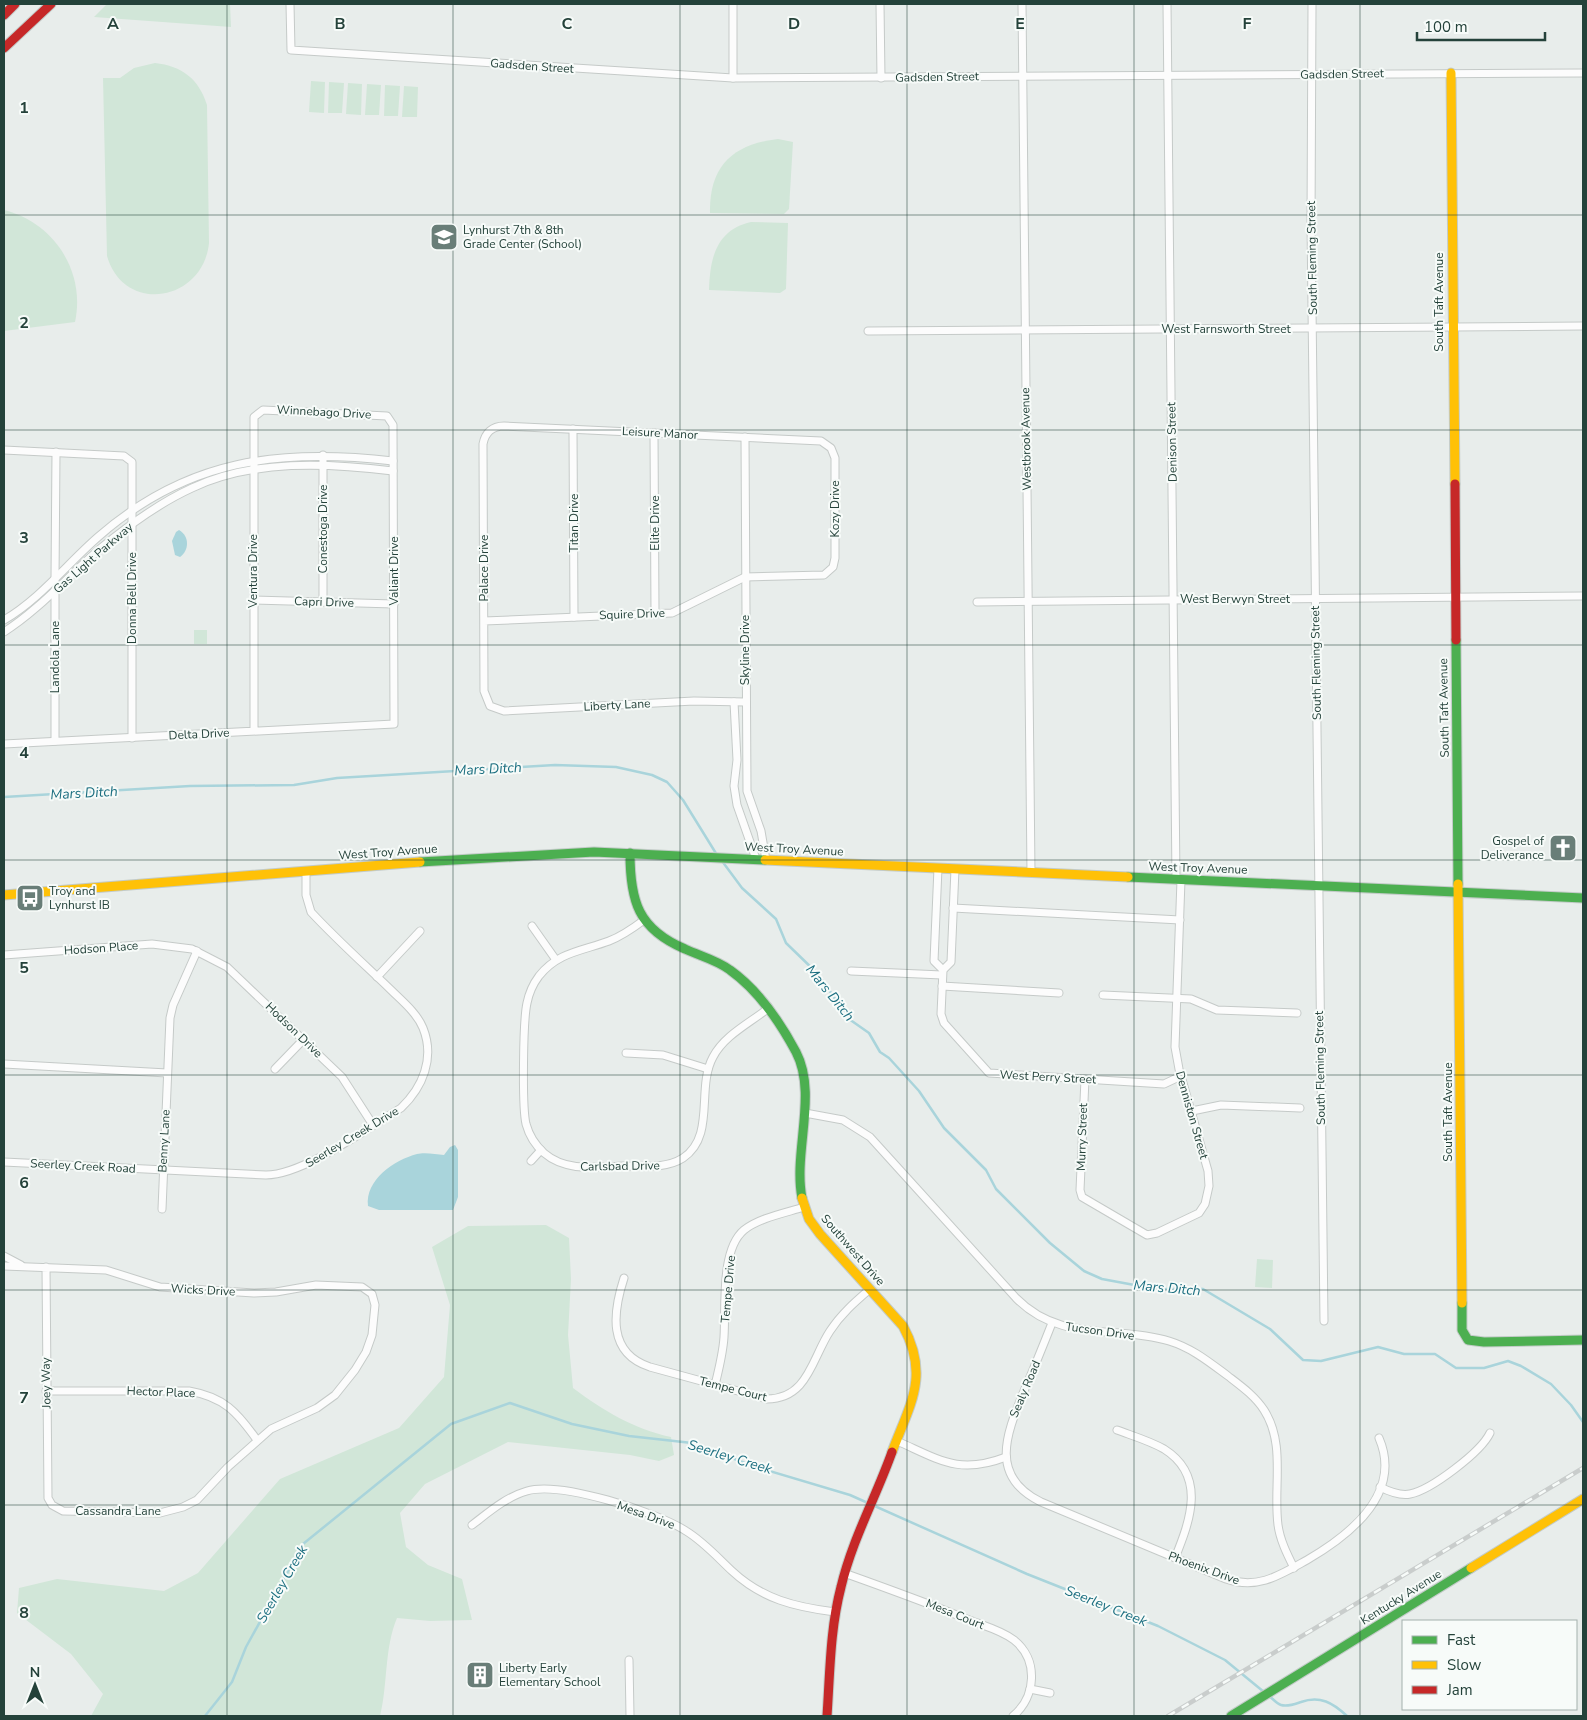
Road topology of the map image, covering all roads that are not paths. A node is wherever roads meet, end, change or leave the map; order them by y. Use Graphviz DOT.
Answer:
graph roads {
  1 [pos="15,4"];
  2 [pos="51,4"];
  3 [pos="290,4"];
  4 [pos="733,4"];
  5 [pos="880,4"];
  6 [pos="1022,4"];
  7 [pos="1167,4"];
  8 [pos="1312,4"];
  9 [pos="4,15"];
  10 [pos="4,48"];
  11 [pos="1583,72"];
  12 [pos="1450,73"];
  13 [pos="1170,75"];
  14 [pos="1312,75"];
  15 [pos="1024,76"];
  16 [pos="734,78"];
  17 [pos="881,78"];
  18 [pos="1583,326"];
  19 [pos="1451,327"];
  20 [pos="1313,328"];
  21 [pos="1171,329"];
  22 [pos="1025,330"];
  23 [pos="868,331"];
  24 [pos="258,412"];
  25 [pos="390,418"];
  26 [pos="573,429"];
  27 [pos="489,431"];
  28 [pos="654,433"];
  29 [pos="745,437"];
  30 [pos="829,446"];
  31 [pos="4,450"];
  32 [pos="56,452"];
  33 [pos="323,455"];
  34 [pos="253,461"];
  35 [pos="393,461"];
  36 [pos="323,465"];
  37 [pos="253,470"];
  38 [pos="393,471"];
  39 [pos="133,510"];
  40 [pos="132,523"];
  41 [pos="830,571"];
  42 [pos="745,577"];
  43 [pos="55,579"];
  44 [pos="55,592"];
  45 [pos="1583,596"];
  46 [pos="1315,598"];
  47 [pos="1454,598"];
  48 [pos="1174,599"];
  49 [pos="254,600"];
  50 [pos="1027,601"];
  51 [pos="323,602"];
  52 [pos="977,602"];
  53 [pos="394,604"];
  54 [pos="655,613"];
  55 [pos="574,617"];
  56 [pos="4,620"];
  57 [pos="484,621"];
  58 [pos="4,632"];
  59 [pos="734,702"];
  60 [pos="745,702"];
  61 [pos="490,706"];
  62 [pos="394,724"];
  63 [pos="254,731"];
  64 [pos="132,738"];
  65 [pos="55,741"];
  66 [pos="4,744"];
  67 [pos="630,853"];
  68 [pos="756,859"];
  69 [pos="766,860"];
  70 [pos="938,868"];
  71 [pos="955,869"];
  72 [pos="306,871"];
  73 [pos="1031,874"];
  74 [pos="1178,880"];
  75 [pos="1319,885"];
  76 [pos="1459,892"];
  77 [pos="4,895"];
  78 [pos="1583,898"];
  79 [pos="953,908"];
  80 [pos="644,920"];
  81 [pos="1180,920"];
  82 [pos="532,926"];
  83 [pos="420,931"];
  84 [pos="197,951"];
  85 [pos="4,955"];
  86 [pos="556,960"];
  87 [pos="851,971"];
  88 [pos="943,973"];
  89 [pos="378,976"];
  90 [pos="942,986"];
  91 [pos="1059,993"];
  92 [pos="1103,995"];
  93 [pos="1176,998"];
  94 [pos="766,1010"];
  95 [pos="1297,1013"];
  96 [pos="304,1039"];
  97 [pos="626,1053"];
  98 [pos="4,1064"];
  99 [pos="276,1069"];
  100 [pos="708,1069"];
  101 [pos="167,1073"];
  102 [pos="1181,1076"];
  103 [pos="1085,1079"];
  104 [pos="1300,1108"];
  105 [pos="1192,1111"];
  106 [pos="806,1113"];
  107 [pos="373,1125"];
  108 [pos="542,1150"];
  109 [pos="531,1161"];
  110 [pos="4,1162"];
  111 [pos="163,1170"];
  112 [pos="1080,1194"];
  113 [pos="804,1207"];
  114 [pos="162,1209"];
  115 [pos="4,1256"];
  116 [pos="4,1266"];
  117 [pos="23,1266"];
  118 [pos="46,1268"];
  119 [pos="624,1278"];
  120 [pos="870,1289"];
  121 [pos="1324,1321"];
  122 [pos="1052,1323"];
  123 [pos="1583,1340"];
  124 [pos="715,1385"];
  125 [pos="46,1391"];
  126 [pos="1117,1430"];
  127 [pos="1490,1433"];
  128 [pos="1379,1438"];
  129 [pos="257,1440"];
  130 [pos="897,1441"];
  131 [pos="1006,1457"];
  132 [pos="1380,1487"];
  133 [pos="48,1498"];
  134 [pos="1583,1499"];
  135 [pos="472,1525"];
  136 [pos="1176,1558"];
  137 [pos="1294,1568"];
  138 [pos="844,1573"];
  139 [pos="835,1612"];
  140 [pos="629,1660"];
  141 [pos="1030,1689"];
  142 [pos="1050,1693"];
  143 [pos="630,1716"];
  144 [pos="827,1716"];
  145 [pos="1013,1716"];
  146 [pos="1231,1716"];
  1 -- 9 [label="main road"];
  2 -- 10 [label="main road"];
  3 -- 16 [label="street, Gadsden Street"];
  4 -- 16 [label="street"];
  5 -- 17 [label="street"];
  6 -- 15 [label="street, Westbrook Avenue"];
  7 -- 13 [label="street, Denison Street"];
  8 -- 14 [label="street, South Fleming Street"];
  11 -- 12 [label="street, Gadsden Street"];
  12 -- 14 [label="street, Gadsden Street"];
  12 -- 19 [label="main road, South Taft Avenue"];
  13 -- 14 [label="street, Gadsden Street"];
  13 -- 15 [label="street, Gadsden Street"];
  13 -- 21 [label="street, Denison Street"];
  14 -- 20 [label="street, South Fleming Street"];
  15 -- 17 [label="street, Gadsden Street"];
  15 -- 22 [label="street, Westbrook Avenue"];
  16 -- 17 [label="street, Gadsden Street"];
  18 -- 19 [label="street, West Farnsworth Street"];
  19 -- 20 [label="street, West Farnsworth Street"];
  19 -- 47 [label="main road, South Taft Avenue"];
  20 -- 21 [label="street, West Farnsworth Street"];
  20 -- 46 [label="street, South Fleming Street"];
  21 -- 22 [label="street, West Farnsworth Street"];
  21 -- 48 [label="street, Denison Street"];
  22 -- 23 [label="street, West Farnsworth Street"];
  22 -- 50 [label="street, Westbrook Avenue"];
  24 -- 25 [label="street, Winnebago Drive"];
  24 -- 34 [label="street, Ventura Drive"];
  25 -- 35 [label="street, Valiant Drive"];
  26 -- 27 [label="street, Leisure Manor"];
  26 -- 28 [label="street, Leisure Manor"];
  26 -- 55 [label="street, Titan Drive"];
  27 -- 57 [label="street, Palace Drive"];
  28 -- 29 [label="street, Leisure Manor"];
  28 -- 54 [label="street, Elite Drive"];
  29 -- 30 [label="street, Leisure Manor"];
  29 -- 42 [label="street, Skyline Drive"];
  30 -- 41 [label="street, Kozy Drive"];
  31 -- 32 [label="street"];
  32 -- 39 [label="street, Donna Bell Drive"];
  32 -- 43 [label="street, Landola Lane"];
  33 -- 34 [label="street, Gas Light Parkway"];
  33 -- 35 [label="street, Gas Light Parkway"];
  33 -- 36 [label="street, Conestoga Drive"];
  34 -- 37 [label="street, Ventura Drive"];
  34 -- 39 [label="street, Gas Light Parkway"];
  35 -- 38 [label="street, Valiant Drive"];
  36 -- 37 [label="street, Gas Light Parkway"];
  36 -- 38 [label="street, Gas Light Parkway"];
  36 -- 51 [label="street, Conestoga Drive"];
  37 -- 40 [label="street, Gas Light Parkway"];
  37 -- 49 [label="street, Ventura Drive"];
  38 -- 53 [label="street, Valiant Drive"];
  39 -- 40 [label="street, Donna Bell Drive"];
  39 -- 43 [label="street, Gas Light Parkway"];
  40 -- 44 [label="street, Gas Light Parkway"];
  40 -- 64 [label="street, Donna Bell Drive"];
  41 -- 42 [label="street, Squire Drive"];
  42 -- 54 [label="street, Squire Drive"];
  42 -- 60 [label="street, Skyline Drive"];
  43 -- 44 [label="street, Landola Lane"];
  43 -- 56 [label="street, Gas Light Parkway"];
  44 -- 58 [label="street, Gas Light Parkway"];
  44 -- 65 [label="street, Landola Lane"];
  45 -- 47 [label="street, West Berwyn Street"];
  46 -- 47 [label="street, West Berwyn Street"];
  46 -- 48 [label="street, West Berwyn Street"];
  46 -- 75 [label="street, South Fleming Street"];
  47 -- 76 [label="main road, South Taft Avenue"];
  48 -- 50 [label="street, West Berwyn Street"];
  48 -- 74 [label="street, Denison Street"];
  49 -- 51 [label="street, Capri Drive"];
  49 -- 63 [label="street, Ventura Drive"];
  50 -- 52 [label="street, West Berwyn Street"];
  50 -- 73 [label="street, Westbrook Avenue"];
  51 -- 53 [label="street, Capri Drive"];
  53 -- 62 [label="street, Valiant Drive"];
  54 -- 55 [label="street, Squire Drive"];
  55 -- 57 [label="street, Squire Drive"];
  57 -- 61 [label="street, Palace Drive"];
  59 -- 60 [label="street, Liberty Lane"];
  59 -- 61 [label="street, Liberty Lane"];
  59 -- 68 [label="street, Skyline Drive"];
  60 -- 69 [label="street, Skyline Drive"];
  62 -- 63 [label="street, Delta Drive"];
  63 -- 64 [label="street, Delta Drive"];
  64 -- 65 [label="street, Delta Drive"];
  65 -- 66 [label="street, Delta Drive"];
  67 -- 68 [label="main road, West Troy Avenue"];
  67 -- 72 [label="main road, West Troy Avenue"];
  67 -- 80 [label="main road, Southwest Drive"];
  68 -- 69 [label="main road, West Troy Avenue"];
  69 -- 70 [label="main road, West Troy Avenue"];
  70 -- 71 [label="main road, West Troy Avenue"];
  70 -- 88 [label="street, West Perry Street"];
  71 -- 73 [label="main road, West Troy Avenue"];
  71 -- 79 [label="street, West Perry Street"];
  72 -- 77 [label="main road, West Troy Avenue"];
  72 -- 89 [label="street, Seerley Creek Drive"];
  73 -- 74 [label="main road, West Troy Avenue"];
  74 -- 75 [label="main road, West Troy Avenue"];
  74 -- 81 [label="street, Denniston Street"];
  75 -- 76 [label="main road, West Troy Avenue"];
  75 -- 121 [label="street, South Fleming Street"];
  76 -- 78 [label="main road, West Troy Avenue"];
  76 -- 123 [label="main road, South Taft Avenue"];
  79 -- 81 [label="street"];
  79 -- 88 [label="street, West Perry Street"];
  80 -- 86 [label="street, Carlsbad Drive"];
  80 -- 94 [label="main road, Southwest Drive"];
  81 -- 93 [label="street, Denniston Street"];
  82 -- 86 [label="street"];
  83 -- 89 [label="street"];
  84 -- 85 [label="street, Hodson Place"];
  84 -- 96 [label="street, Hodson Drive"];
  84 -- 101 [label="street, Benny Lane"];
  86 -- 108 [label="street, Carlsbad Drive"];
  87 -- 88 [label="street"];
  88 -- 90 [label="street, West Perry Street"];
  89 -- 107 [label="street, Seerley Creek Drive"];
  90 -- 91 [label="street"];
  90 -- 103 [label="street, West Perry Street"];
  92 -- 93 [label="street"];
  93 -- 95 [label="street"];
  93 -- 102 [label="street, Denniston Street"];
  94 -- 100 [label="street, Carlsbad Drive"];
  94 -- 106 [label="main road, Southwest Drive"];
  96 -- 99 [label="street"];
  96 -- 107 [label="street, Hodson Drive"];
  97 -- 100 [label="street"];
  98 -- 101 [label="street"];
  100 -- 108 [label="street, Carlsbad Drive"];
  101 -- 111 [label="street, Benny Lane"];
  102 -- 103 [label="street, West Perry Street"];
  102 -- 105 [label="street, Denniston Street"];
  103 -- 112 [label="street, Murry Street"];
  104 -- 105 [label="street"];
  105 -- 112 [label="street, Denniston Street"];
  106 -- 113 [label="main road, Southwest Drive"];
  106 -- 122 [label="street, Tucson Drive"];
  107 -- 111 [label="street, Seerley Creek Drive"];
  108 -- 109 [label="street"];
  110 -- 111 [label="street, Seerley Creek Road"];
  111 -- 114 [label="street, Benny Lane"];
  113 -- 120 [label="main road, Southwest Drive"];
  113 -- 124 [label="street, Tempe Drive"];
  115 -- 117 [label="street, Wicks Drive"];
  116 -- 117 [label="street, Wicks Drive"];
  117 -- 118 [label="street, Wicks Drive"];
  118 -- 125 [label="street, Joey Way"];
  118 -- 129 [label="street, Wicks Drive"];
  119 -- 124 [label="street, Tempe Court"];
  120 -- 124 [label="street, Tempe Court"];
  120 -- 130 [label="main road, Southwest Drive"];
  122 -- 131 [label="street, Sealy Road"];
  122 -- 137 [label="street, Tucson Drive"];
  125 -- 129 [label="street, Hector Place"];
  125 -- 133 [label="street, Joey Way"];
  126 -- 136 [label="street"];
  127 -- 132 [label="street"];
  128 -- 132 [label="street, Phoenix Drive"];
  129 -- 133 [label="street, Cassandra Lane"];
  130 -- 131 [label="street"];
  130 -- 138 [label="main road, Southwest Drive"];
  131 -- 136 [label="street, Phoenix Drive"];
  132 -- 137 [label="street, Phoenix Drive"];
  134 -- 146 [label="main road, Kentucky Avenue"];
  135 -- 139 [label="street, Mesa Drive"];
  136 -- 137 [label="street, Phoenix Drive"];
  138 -- 139 [label="main road, Southwest Drive"];
  138 -- 141 [label="street, Mesa Court"];
  139 -- 144 [label="main road, Southwest Drive"];
  140 -- 143 [label="street"];
  141 -- 142 [label="street"];
  141 -- 145 [label="street"];
}
